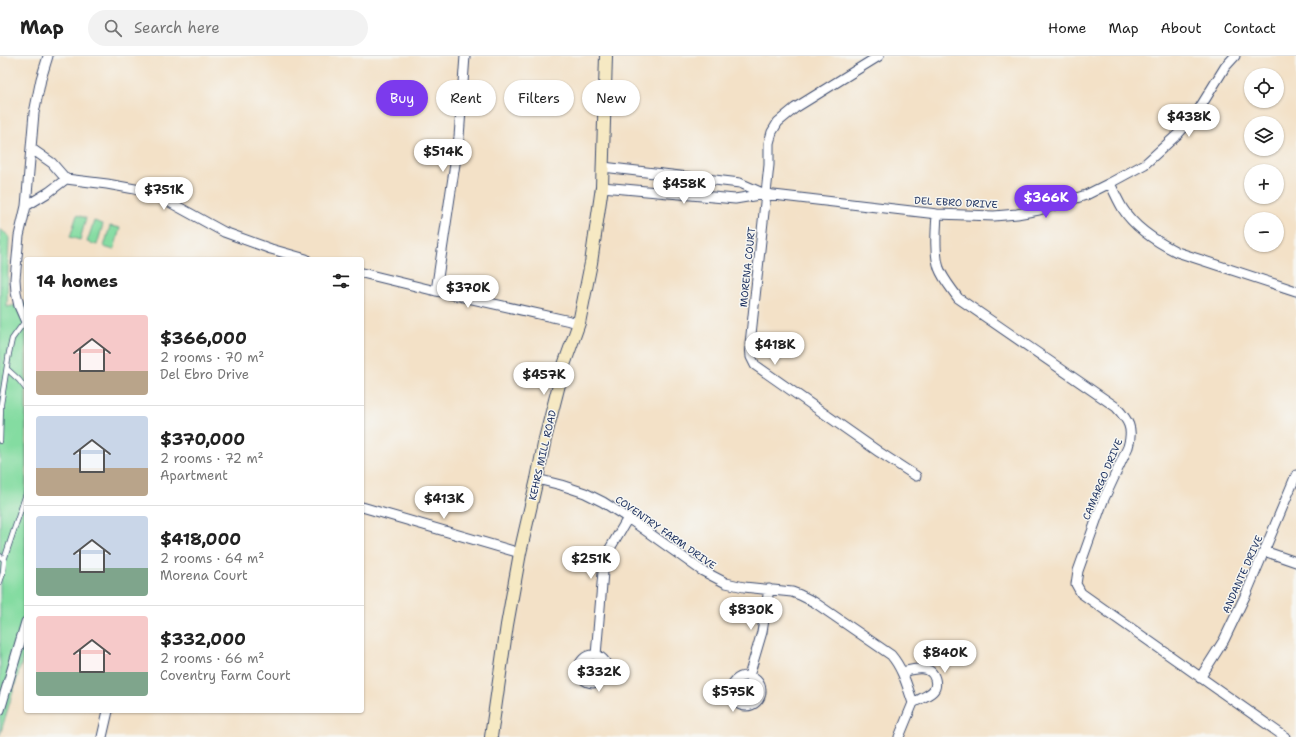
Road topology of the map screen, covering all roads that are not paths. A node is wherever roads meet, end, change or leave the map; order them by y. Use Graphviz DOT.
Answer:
graph roads {
  1 [pos="48,56"];
  2 [pos="465,56"];
  3 [pos="606,56"];
  4 [pos="879,56"];
  5 [pos="1235,56"];
  6 [pos="32,149"];
  7 [pos="603,167"];
  8 [pos="66,178"];
  9 [pos="1110,184"];
  10 [pos="602,186"];
  11 [pos="765,194"];
  12 [pos="26,206"];
  13 [pos="937,214"];
  14 [pos="299,257"];
  15 [pos="364,273"];
  16 [pos="436,291"];
  17 [pos="1296,291"];
  18 [pos="24,317"];
  19 [pos="579,322"];
  20 [pos="24,324"];
  21 [pos="7,369"];
  22 [pos="24,386"];
  23 [pos="0,441"];
  24 [pos="1296,475"];
  25 [pos="916,476"];
  26 [pos="537,479"];
  27 [pos="24,499"];
  28 [pos="364,509"];
  29 [pos="628,518"];
  30 [pos="1264,551"];
  31 [pos="520,553"];
  32 [pos="2,558"];
  33 [pos="1296,562"];
  34 [pos="0,582"];
  35 [pos="769,589"];
  36 [pos="24,629"];
  37 [pos="596,655"];
  38 [pos="902,672"];
  39 [pos="749,676"];
  40 [pos="1200,678"];
  41 [pos="913,702"];
  42 [pos="0,710"];
  43 [pos="108,713"];
  44 [pos="102,737"];
  45 [pos="490,737"];
  46 [pos="899,737"];
  47 [pos="1285,737"];
  1 -- 6 [label="street"];
  2 -- 16 [label="street"];
  3 -- 7 [label="main road, KEHRS MILL ROAD"];
  4 -- 11 [label="street, MORENA COURT"];
  5 -- 9 [label="street, DEL EBRO DRIVE"];
  6 -- 8 [label="street"];
  6 -- 12 [label="street"];
  7 -- 10 [label="main road, KEHRS MILL ROAD"];
  7 -- 11 [label="street, DEL EBRO DRIVE"];
  8 -- 12 [label="street"];
  8 -- 14 [label="street"];
  9 -- 13 [label="street, DEL EBRO DRIVE"];
  9 -- 17 [label="street"];
  10 -- 11 [label="street, DEL EBRO DRIVE"];
  10 -- 19 [label="main road, KEHRS MILL ROAD"];
  11 -- 13 [label="street, DEL EBRO DRIVE"];
  11 -- 25 [label="street, MORENA COURT"];
  12 -- 18 [label="street"];
  13 -- 40 [label="street, CAMARGO DRIVE"];
  15 -- 16 [label="street"];
  16 -- 19 [label="street"];
  19 -- 26 [label="main road, KEHRS MILL ROAD"];
  20 -- 21 [label="lane"];
  21 -- 22 [label="lane"];
  21 -- 23 [label="lane"];
  24 -- 30 [label="street, ANDANTE DRIVE"];
  26 -- 29 [label="street, COVENTRY FARM DRIVE"];
  26 -- 31 [label="main road, KEHRS MILL ROAD"];
  27 -- 32 [label="lane"];
  28 -- 31 [label="street"];
  29 -- 35 [label="street, COVENTRY FARM DRIVE"];
  29 -- 37 [label="street"];
  30 -- 33 [label="street"];
  30 -- 40 [label="street, ANDANTE DRIVE"];
  31 -- 45 [label="main road, KEHRS MILL ROAD"];
  32 -- 34 [label="lane"];
  35 -- 38 [label="street, COVENTRY FARM DRIVE"];
  35 -- 39 [label="street"];
  36 -- 42 [label="street"];
  38 -- 41 [label="street, COVENTRY FARM DRIVE"];
  38 -- 41 [label="street"];
  40 -- 47 [label="street, CAMARGO DRIVE"];
  41 -- 46 [label="street"];
  43 -- 44 [label="street"];
}
